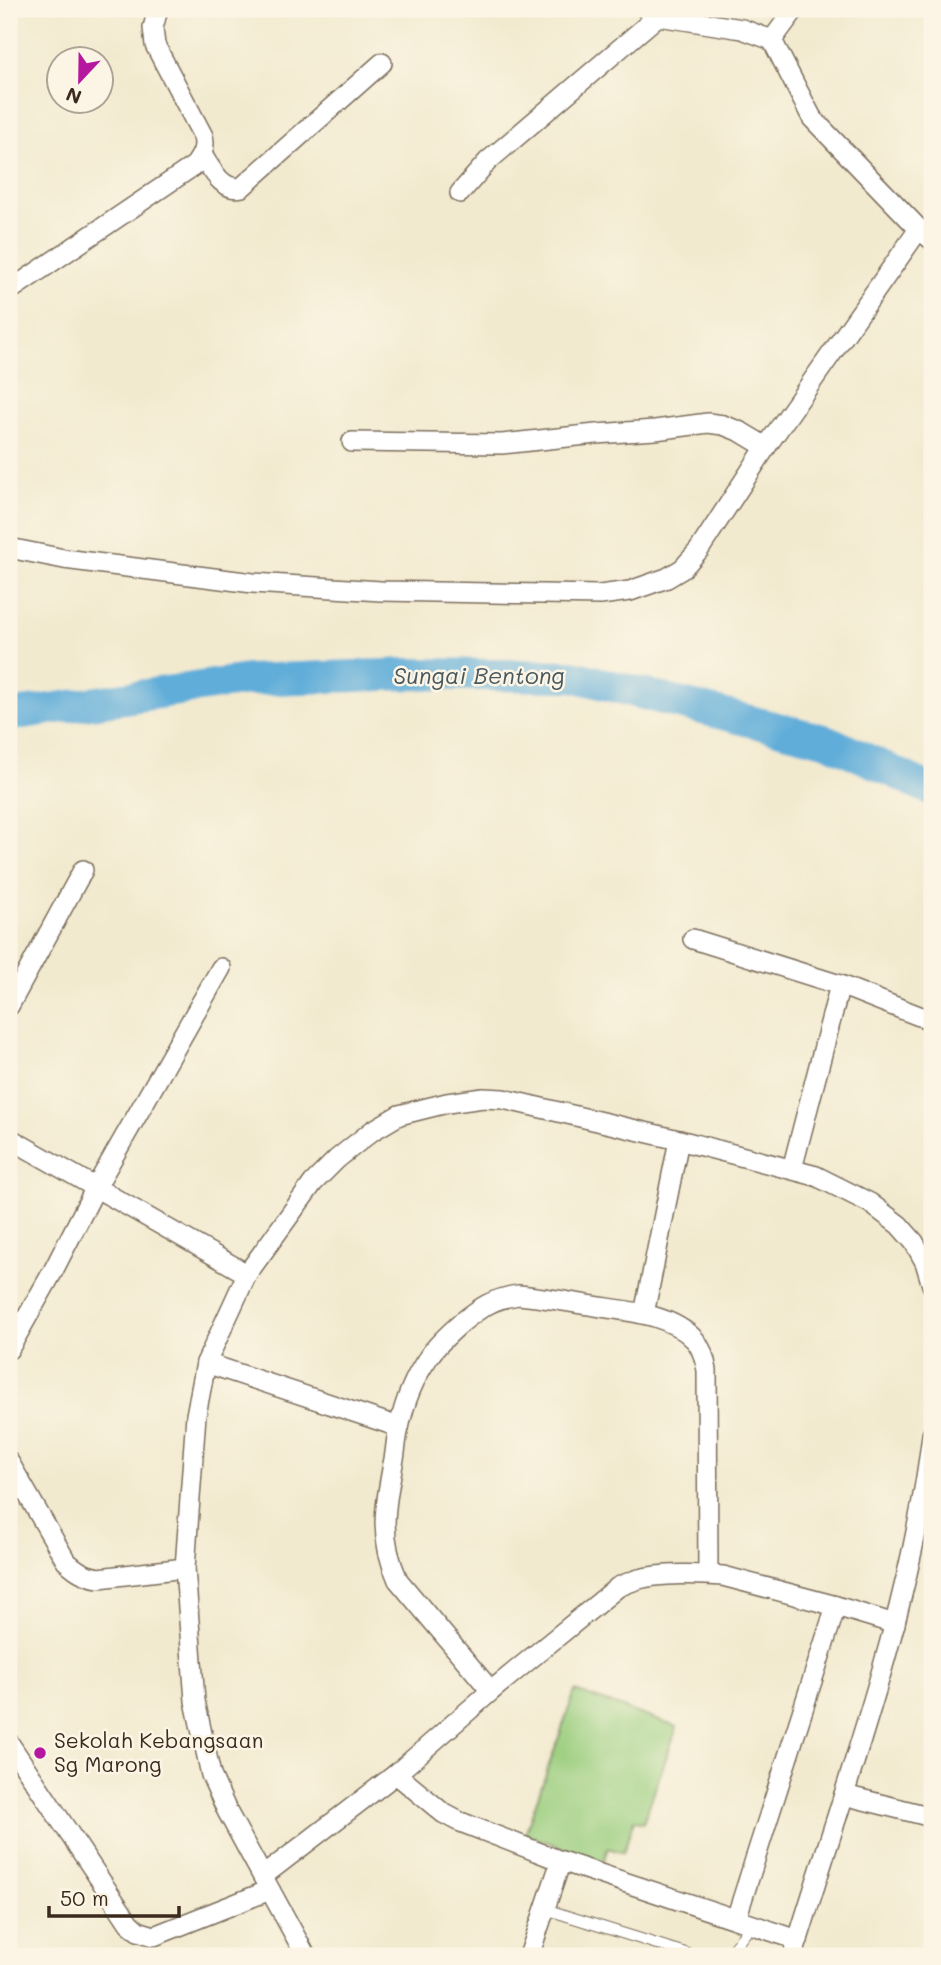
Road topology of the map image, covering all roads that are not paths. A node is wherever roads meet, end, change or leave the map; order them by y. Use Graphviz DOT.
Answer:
graph roads {
  1 [pos="158,9"];
  2 [pos="795,9"];
  3 [pos="652,12"];
  4 [pos="772,40"];
  5 [pos="382,64"];
  6 [pos="202,155"];
  7 [pos="460,193"];
  8 [pos="925,234"];
  9 [pos="9,291"];
  10 [pos="352,442"];
  11 [pos="766,447"];
  12 [pos="9,548"];
  13 [pos="83,870"];
  14 [pos="693,939"];
  15 [pos="221,968"];
  16 [pos="839,985"];
  17 [pos="9,1006"];
  18 [pos="932,1021"];
  19 [pos="9,1138"];
  20 [pos="679,1140"];
  21 [pos="792,1169"];
  22 [pos="96,1187"];
  23 [pos="247,1274"];
  24 [pos="932,1285"];
  25 [pos="644,1314"];
  26 [pos="9,1349"];
  27 [pos="206,1363"];
  28 [pos="399,1427"];
  29 [pos="932,1435"];
  30 [pos="9,1462"];
  31 [pos="185,1568"];
  32 [pos="708,1574"];
  33 [pos="836,1606"];
  34 [pos="895,1624"];
  35 [pos="491,1691"];
  36 [pos="9,1743"];
  37 [pos="396,1774"];
  38 [pos="844,1795"];
  39 [pos="932,1818"];
  40 [pos="561,1861"];
  41 [pos="267,1883"];
  42 [pos="545,1909"];
  43 [pos="744,1922"];
  44 [pos="796,1948"];
  45 [pos="306,1956"];
  46 [pos="529,1956"];
  47 [pos="695,1956"];
  48 [pos="727,1956"];
  1 -- 6 [label="street"];
  2 -- 4 [label="street"];
  3 -- 4 [label="street"];
  3 -- 7 [label="street"];
  4 -- 8 [label="street"];
  5 -- 6 [label="street"];
  6 -- 9 [label="street"];
  8 -- 11 [label="street"];
  10 -- 11 [label="street"];
  11 -- 12 [label="street"];
  13 -- 17 [label="street"];
  14 -- 16 [label="street"];
  15 -- 22 [label="street"];
  16 -- 18 [label="street"];
  16 -- 21 [label="street"];
  19 -- 22 [label="street"];
  20 -- 21 [label="street"];
  20 -- 23 [label="street"];
  20 -- 25 [label="street"];
  21 -- 24 [label="street"];
  22 -- 23 [label="street"];
  22 -- 26 [label="street"];
  23 -- 27 [label="street"];
  25 -- 28 [label="street"];
  25 -- 32 [label="street"];
  27 -- 28 [label="street"];
  27 -- 31 [label="street"];
  28 -- 35 [label="street"];
  29 -- 34 [label="street"];
  30 -- 31 [label="street"];
  31 -- 41 [label="street"];
  32 -- 33 [label="street"];
  32 -- 35 [label="street"];
  33 -- 34 [label="street"];
  33 -- 43 [label="street"];
  34 -- 38 [label="street"];
  35 -- 37 [label="street"];
  36 -- 41 [label="street"];
  37 -- 40 [label="street"];
  37 -- 41 [label="street"];
  38 -- 39 [label="street"];
  38 -- 44 [label="street"];
  40 -- 42 [label="street"];
  40 -- 43 [label="street"];
  41 -- 45 [label="street"];
  42 -- 46 [label="street"];
  42 -- 47 [label="lane"];
  43 -- 44 [label="street"];
  43 -- 48 [label="lane"];
}
